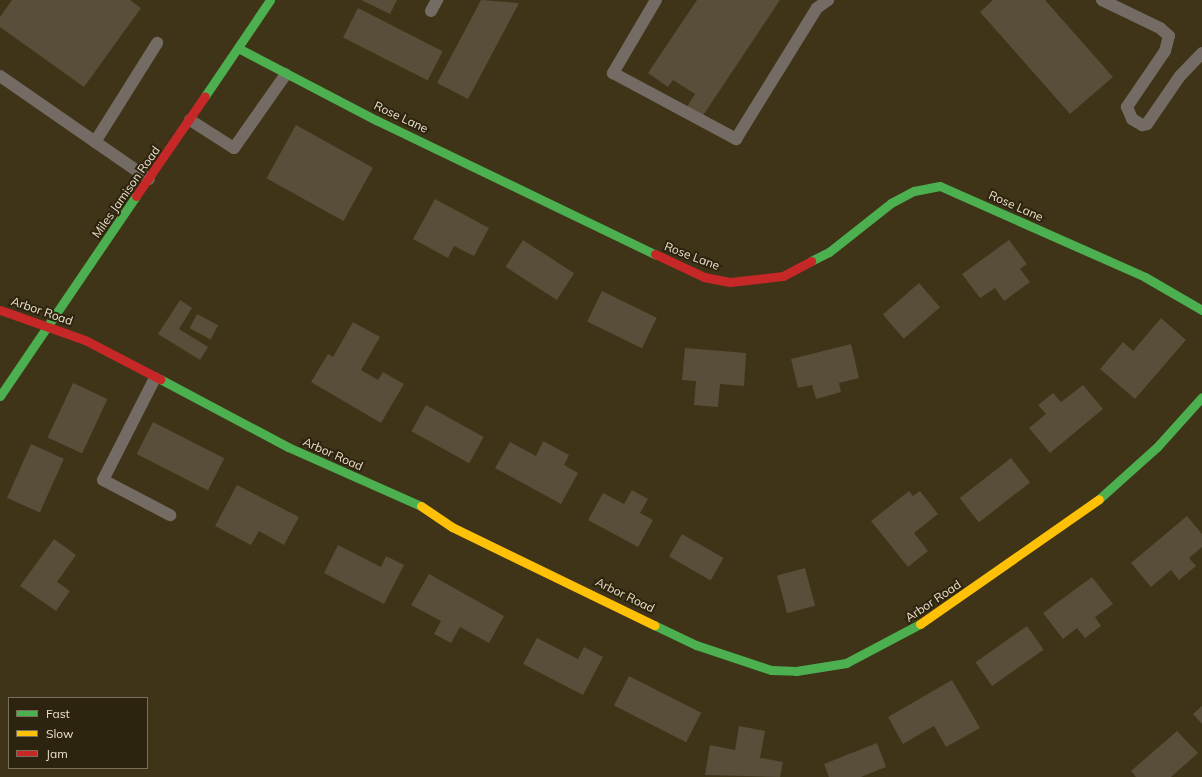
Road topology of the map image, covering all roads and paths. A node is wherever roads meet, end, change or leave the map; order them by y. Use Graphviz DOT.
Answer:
graph roads {
  1 [pos="270,0"];
  2 [pos="437,0"];
  3 [pos="656,0"];
  4 [pos="828,0"];
  5 [pos="1102,0"];
  6 [pos="431,11"];
  7 [pos="157,43"];
  8 [pos="238,48"];
  9 [pos="1202,53"];
  10 [pos="286,74"];
  11 [pos="0,76"];
  12 [pos="190,120"];
  13 [pos="96,142"];
  14 [pos="149,179"];
  15 [pos="0,310"];
  16 [pos="1202,310"];
  17 [pos="48,326"];
  18 [pos="155,378"];
  19 [pos="0,396"];
  20 [pos="1202,397"];
  21 [pos="170,515"];
  1 -- 8 [label="street, Miles Jamison Road"];
  2 -- 6 [label="lane"];
  3 -- 4 [label="lane"];
  5 -- 9 [label="lane"];
  7 -- 13 [label="lane"];
  8 -- 10 [label="street, Rose Lane"];
  8 -- 12 [label="street, Miles Jamison Road"];
  10 -- 12 [label="lane"];
  10 -- 16 [label="street, Rose Lane"];
  11 -- 13 [label="lane"];
  12 -- 14 [label="street, Miles Jamison Road"];
  13 -- 14 [label="lane"];
  14 -- 17 [label="street, Miles Jamison Road"];
  15 -- 17 [label="street, Arbor Road"];
  17 -- 18 [label="street, Arbor Road"];
  17 -- 19 [label="street, Miles Jamison Road"];
  18 -- 20 [label="street, Arbor Road"];
  18 -- 21 [label="lane"];
}
